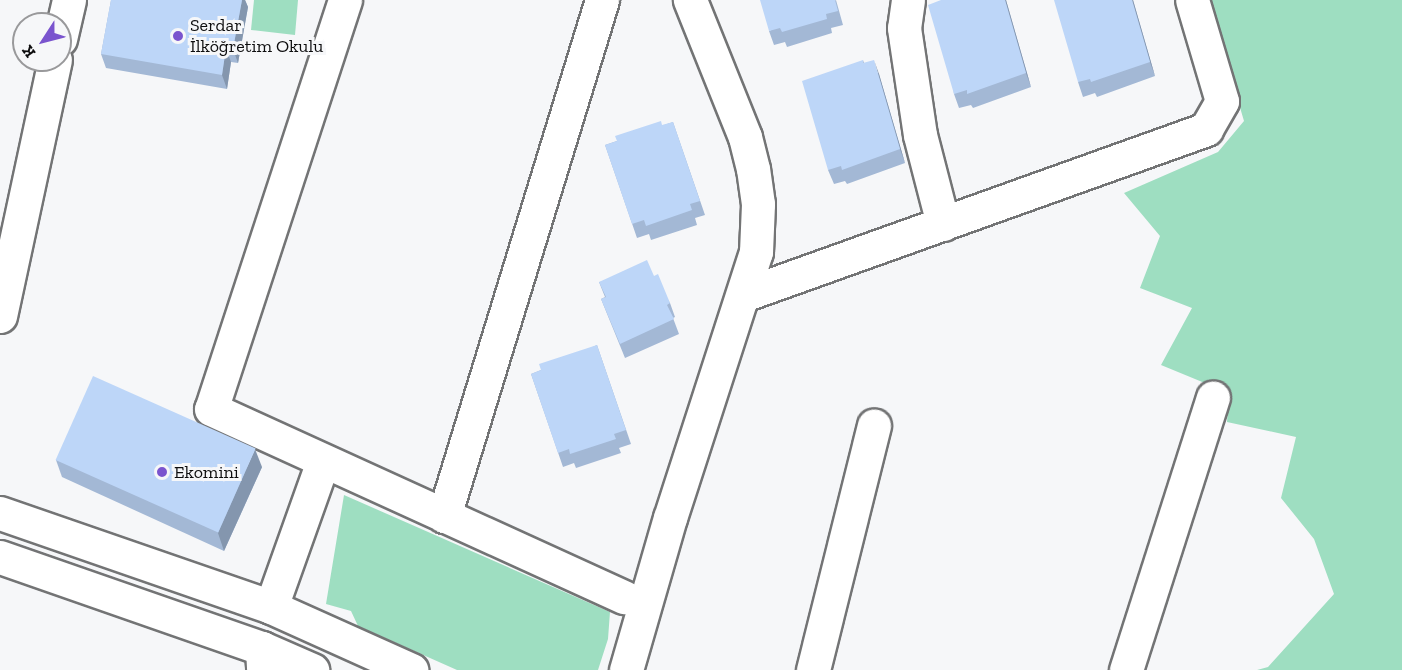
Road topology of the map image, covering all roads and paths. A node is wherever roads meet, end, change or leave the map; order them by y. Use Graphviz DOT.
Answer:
graph roads {
  1 [pos="345,0"];
  2 [pos="602,0"];
  3 [pos="690,0"];
  4 [pos="908,0"];
  5 [pos="1192,0"];
  6 [pos="53,72"];
  7 [pos="943,224"];
  8 [pos="743,295"];
  9 [pos="2,298"];
  10 [pos="1213,398"];
  11 [pos="874,426"];
  12 [pos="323,461"];
  13 [pos="0,513"];
  14 [pos="444,516"];
  15 [pos="0,557"];
  16 [pos="624,597"];
  17 [pos="271,607"];
  18 [pos="262,659"];
  19 [pos="312,670"];
  20 [pos="411,670"];
  21 [pos="626,670"];
  22 [pos="813,670"];
  23 [pos="1126,670"];
  1 -- 12 [label="street"];
  2 -- 14 [label="street"];
  3 -- 8 [label="street"];
  4 -- 7 [label="street"];
  5 -- 7 [label="street"];
  6 -- 9 [label="street"];
  7 -- 8 [label="street"];
  8 -- 21 [label="street"];
  10 -- 23 [label="street"];
  11 -- 22 [label="street"];
  12 -- 14 [label="street"];
  12 -- 17 [label="street"];
  13 -- 17 [label="street"];
  14 -- 16 [label="street"];
  15 -- 18 [label="street"];
  17 -- 20 [label="street"];
  18 -- 19 [label="street"];
}
